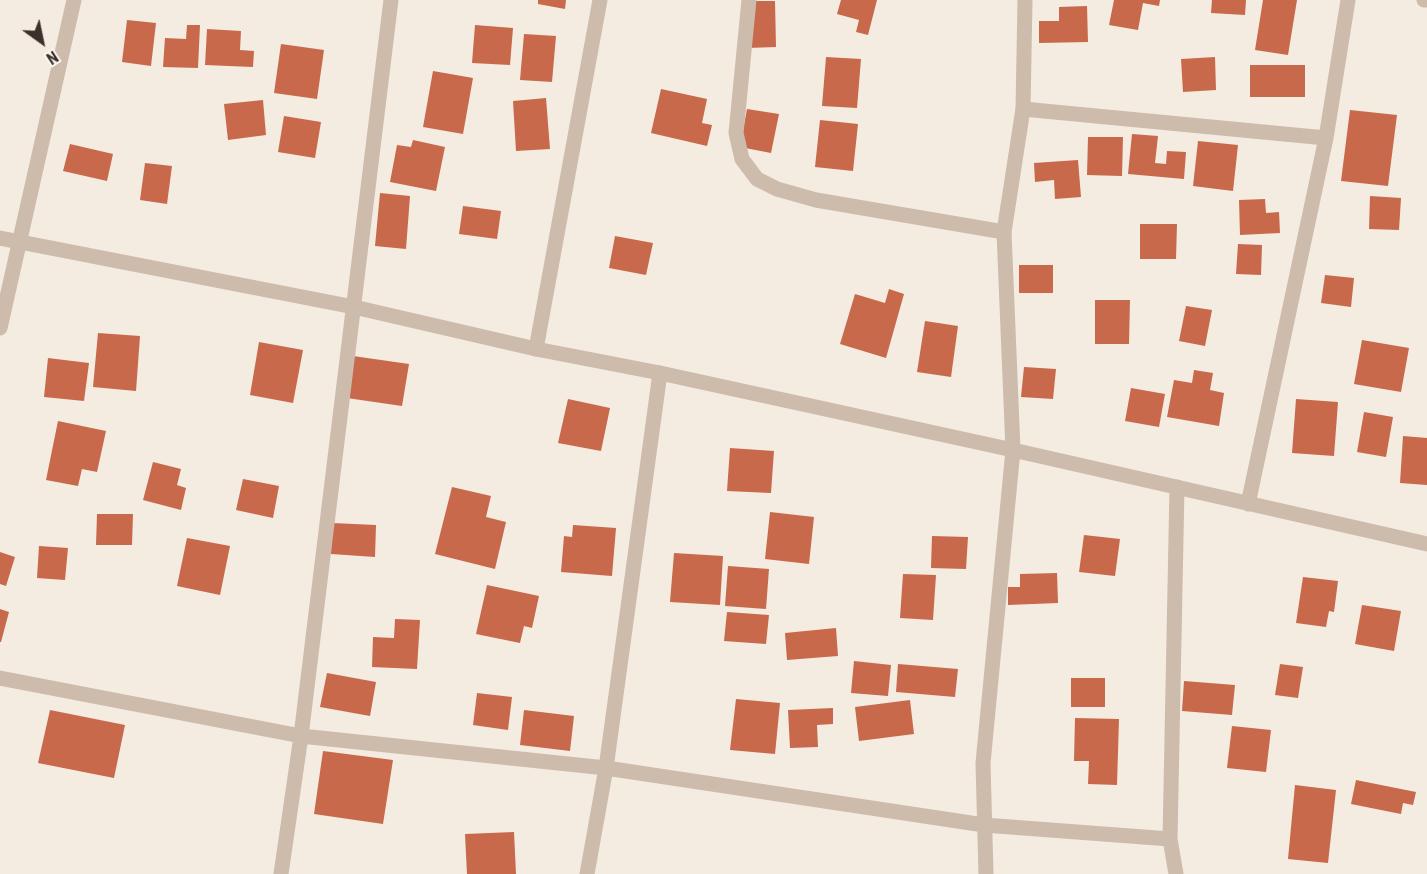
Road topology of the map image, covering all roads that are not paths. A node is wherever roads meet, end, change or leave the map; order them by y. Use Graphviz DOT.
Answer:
graph roads {
  1 [pos="74,0"];
  2 [pos="391,0"];
  3 [pos="600,0"];
  4 [pos="748,0"];
  5 [pos="1025,0"];
  6 [pos="1348,0"];
  7 [pos="1023,109"];
  8 [pos="1326,138"];
  9 [pos="1004,232"];
  10 [pos="0,238"];
  11 [pos="19,242"];
  12 [pos="354,307"];
  13 [pos="0,328"];
  14 [pos="536,349"];
  15 [pos="660,373"];
  16 [pos="1013,450"];
  17 [pos="1177,488"];
  18 [pos="1248,504"];
  19 [pos="1427,543"];
  20 [pos="0,678"];
  21 [pos="301,736"];
  22 [pos="606,768"];
  23 [pos="984,825"];
  24 [pos="1170,839"];
  25 [pos="281,874"];
  26 [pos="587,874"];
  27 [pos="986,874"];
  28 [pos="1176,874"];
  1 -- 11 [label="street"];
  2 -- 12 [label="street"];
  3 -- 14 [label="street"];
  4 -- 9 [label="street"];
  5 -- 7 [label="street"];
  6 -- 8 [label="street"];
  7 -- 8 [label="street"];
  7 -- 9 [label="street"];
  8 -- 18 [label="street"];
  9 -- 16 [label="street"];
  10 -- 11 [label="street"];
  11 -- 12 [label="street"];
  11 -- 13 [label="street"];
  12 -- 14 [label="street"];
  12 -- 21 [label="street"];
  14 -- 15 [label="street"];
  15 -- 16 [label="street"];
  15 -- 22 [label="street"];
  16 -- 17 [label="street"];
  16 -- 23 [label="street"];
  17 -- 18 [label="street"];
  17 -- 24 [label="street"];
  18 -- 19 [label="street"];
  20 -- 21 [label="street"];
  21 -- 22 [label="street"];
  21 -- 25 [label="street"];
  22 -- 23 [label="street"];
  22 -- 26 [label="street"];
  23 -- 24 [label="street"];
  23 -- 27 [label="street"];
  24 -- 28 [label="street"];
}
